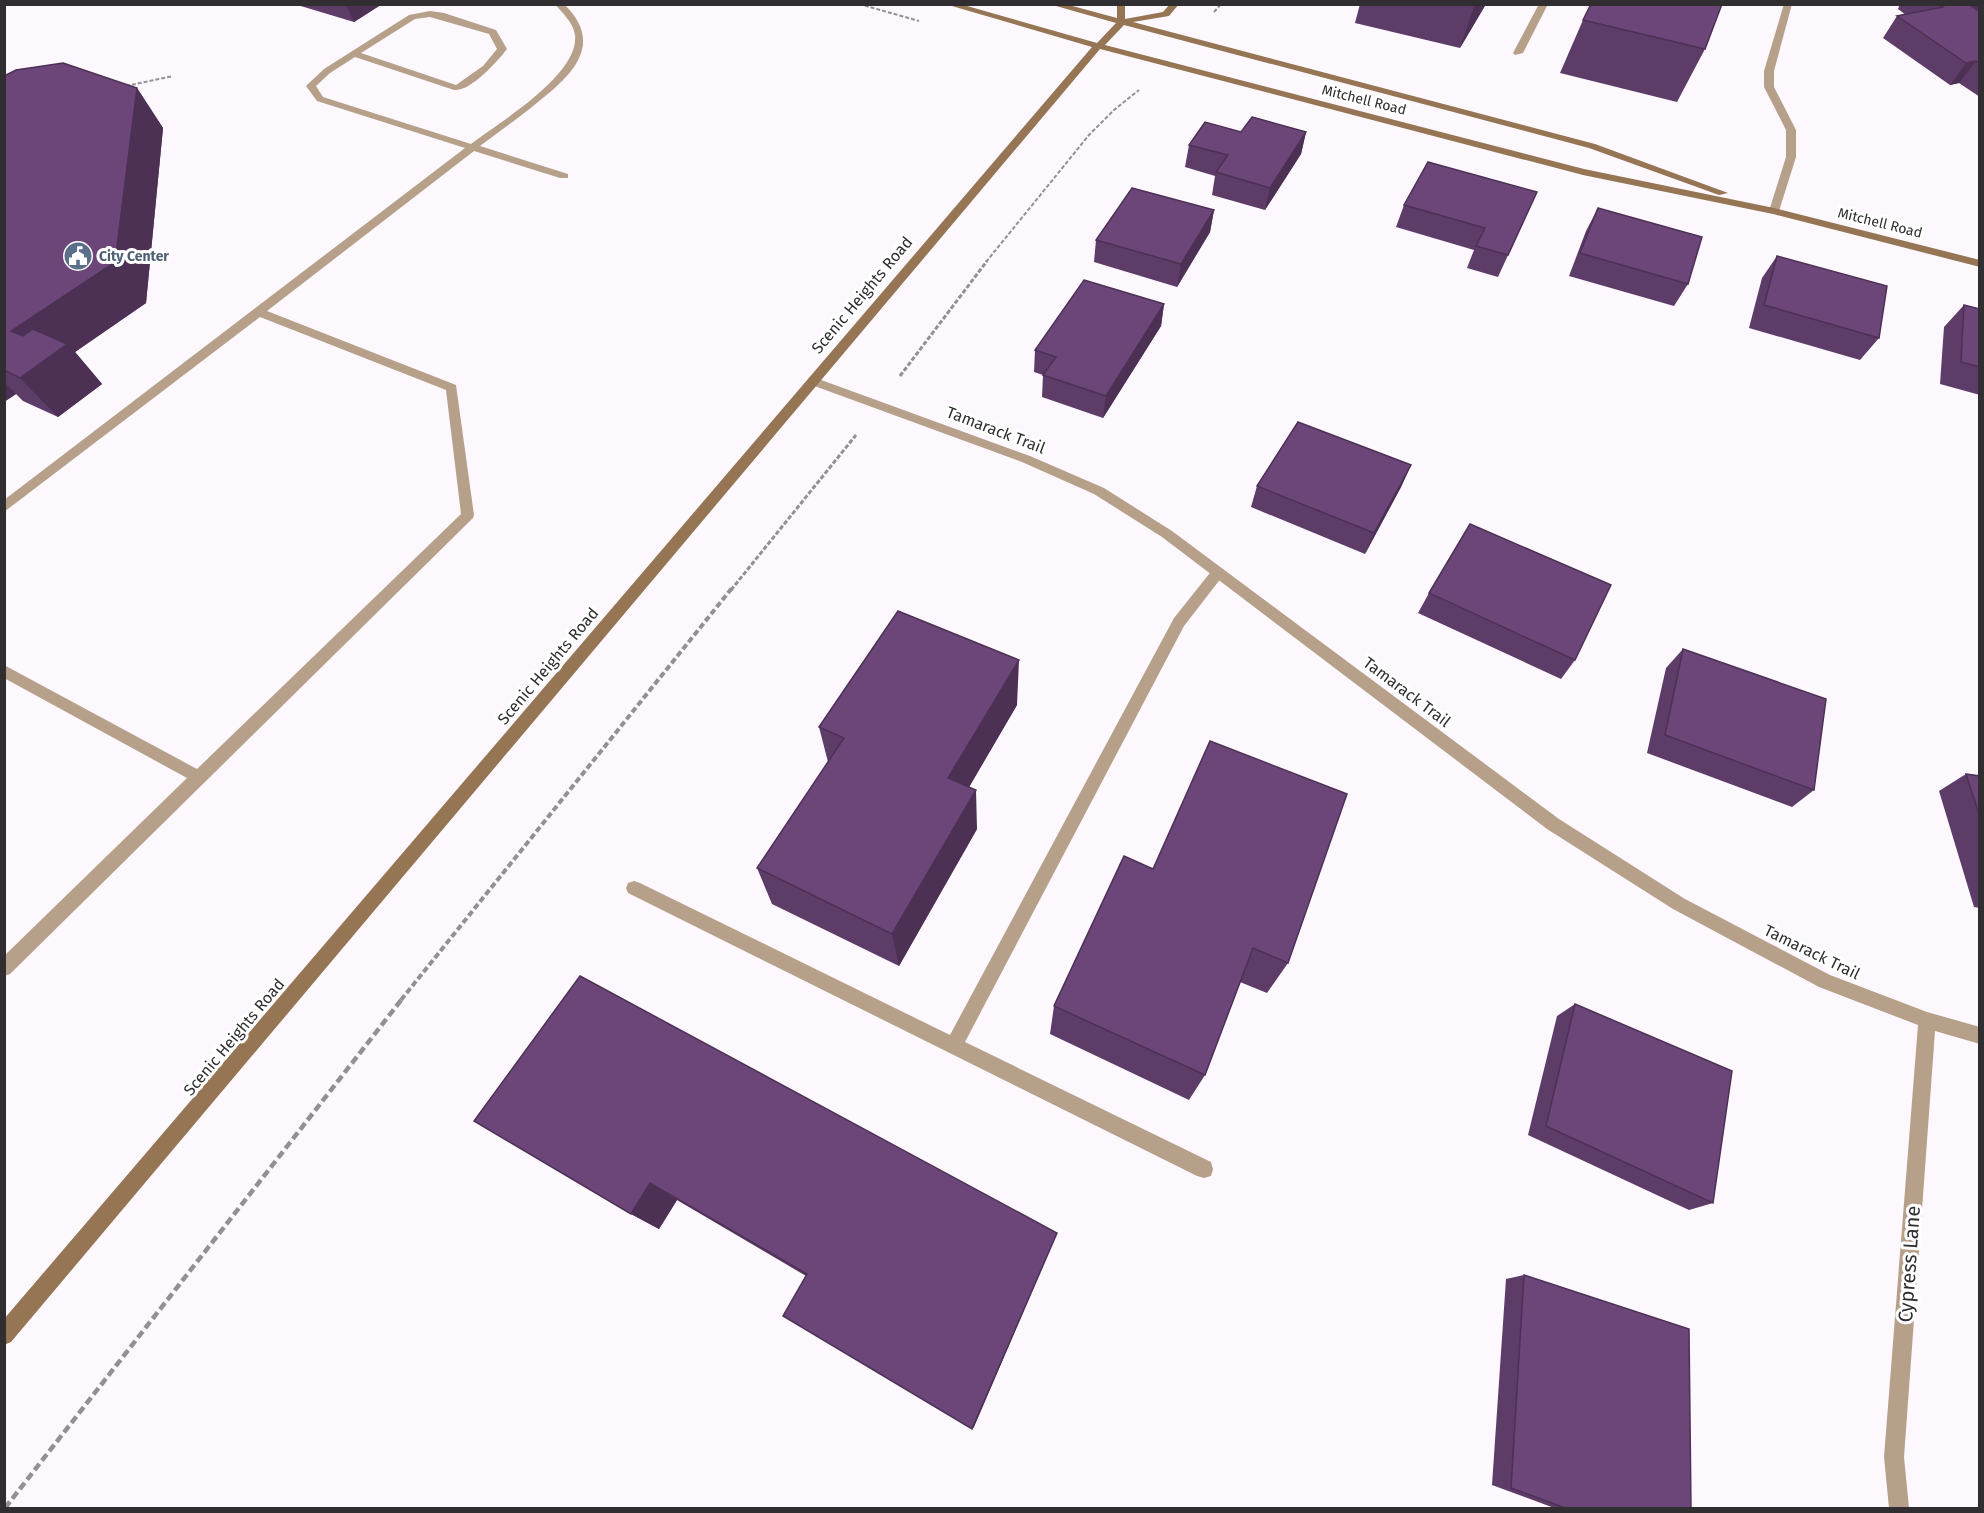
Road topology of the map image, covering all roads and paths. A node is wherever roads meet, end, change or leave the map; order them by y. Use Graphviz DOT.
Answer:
graph roads {
  1 [pos="559,4"];
  2 [pos="949,4"];
  3 [pos="1053,4"];
  4 [pos="1121,4"];
  5 [pos="1175,4"];
  6 [pos="1544,4"];
  7 [pos="1788,4"];
  8 [pos="1121,22"];
  9 [pos="1099,46"];
  10 [pos="1518,53"];
  11 [pos="354,54"];
  12 [pos="173,76"];
  13 [pos="122,87"];
  14 [pos="1141,89"];
  15 [pos="472,148"];
  16 [pos="564,176"];
  17 [pos="1774,211"];
  18 [pos="1980,264"];
  19 [pos="259,312"];
  20 [pos="813,381"];
  21 [pos="879,405"];
  22 [pos="4,507"];
  23 [pos="1218,573"];
  24 [pos="4,671"];
  25 [pos="198,777"];
  26 [pos="634,888"];
  27 [pos="4,968"];
  28 [pos="1927,1020"];
  29 [pos="1980,1036"];
  30 [pos="954,1046"];
  31 [pos="1204,1169"];
  32 [pos="4,1335"];
  33 [pos="5,1509"];
  34 [pos="1899,1509"];
  1 -- 15 [label="street"];
  2 -- 9 [label="main road, Mitchell Road"];
  3 -- 8 [label="main road, Mitchell Road"];
  4 -- 8 [label="main road"];
  5 -- 8 [label="main road"];
  6 -- 10 [label="street"];
  7 -- 17 [label="street"];
  8 -- 9 [label="main road, Scenic Heights Road"];
  8 -- 17 [label="main road, Mitchell Road"];
  9 -- 17 [label="main road, Mitchell Road"];
  9 -- 20 [label="main road, Scenic Heights Road"];
  11 -- 11 [label="street"];
  11 -- 15 [label="street"];
  12 -- 13 [label="path"];
  14 -- 21 [label="path"];
  15 -- 16 [label="street"];
  15 -- 19 [label="street"];
  17 -- 18 [label="main road, Mitchell Road"];
  19 -- 22 [label="street"];
  19 -- 25 [label="street"];
  20 -- 21 [label="street, Tamarack Trail"];
  20 -- 32 [label="main road, Scenic Heights Road"];
  21 -- 23 [label="street, Tamarack Trail"];
  21 -- 33 [label="path"];
  23 -- 28 [label="street, Tamarack Trail"];
  23 -- 30 [label="street"];
  24 -- 25 [label="street"];
  25 -- 27 [label="street"];
  26 -- 30 [label="street"];
  28 -- 29 [label="street, Tamarack Trail"];
  28 -- 34 [label="street, Cypress Lane"];
  30 -- 31 [label="street"];
}
